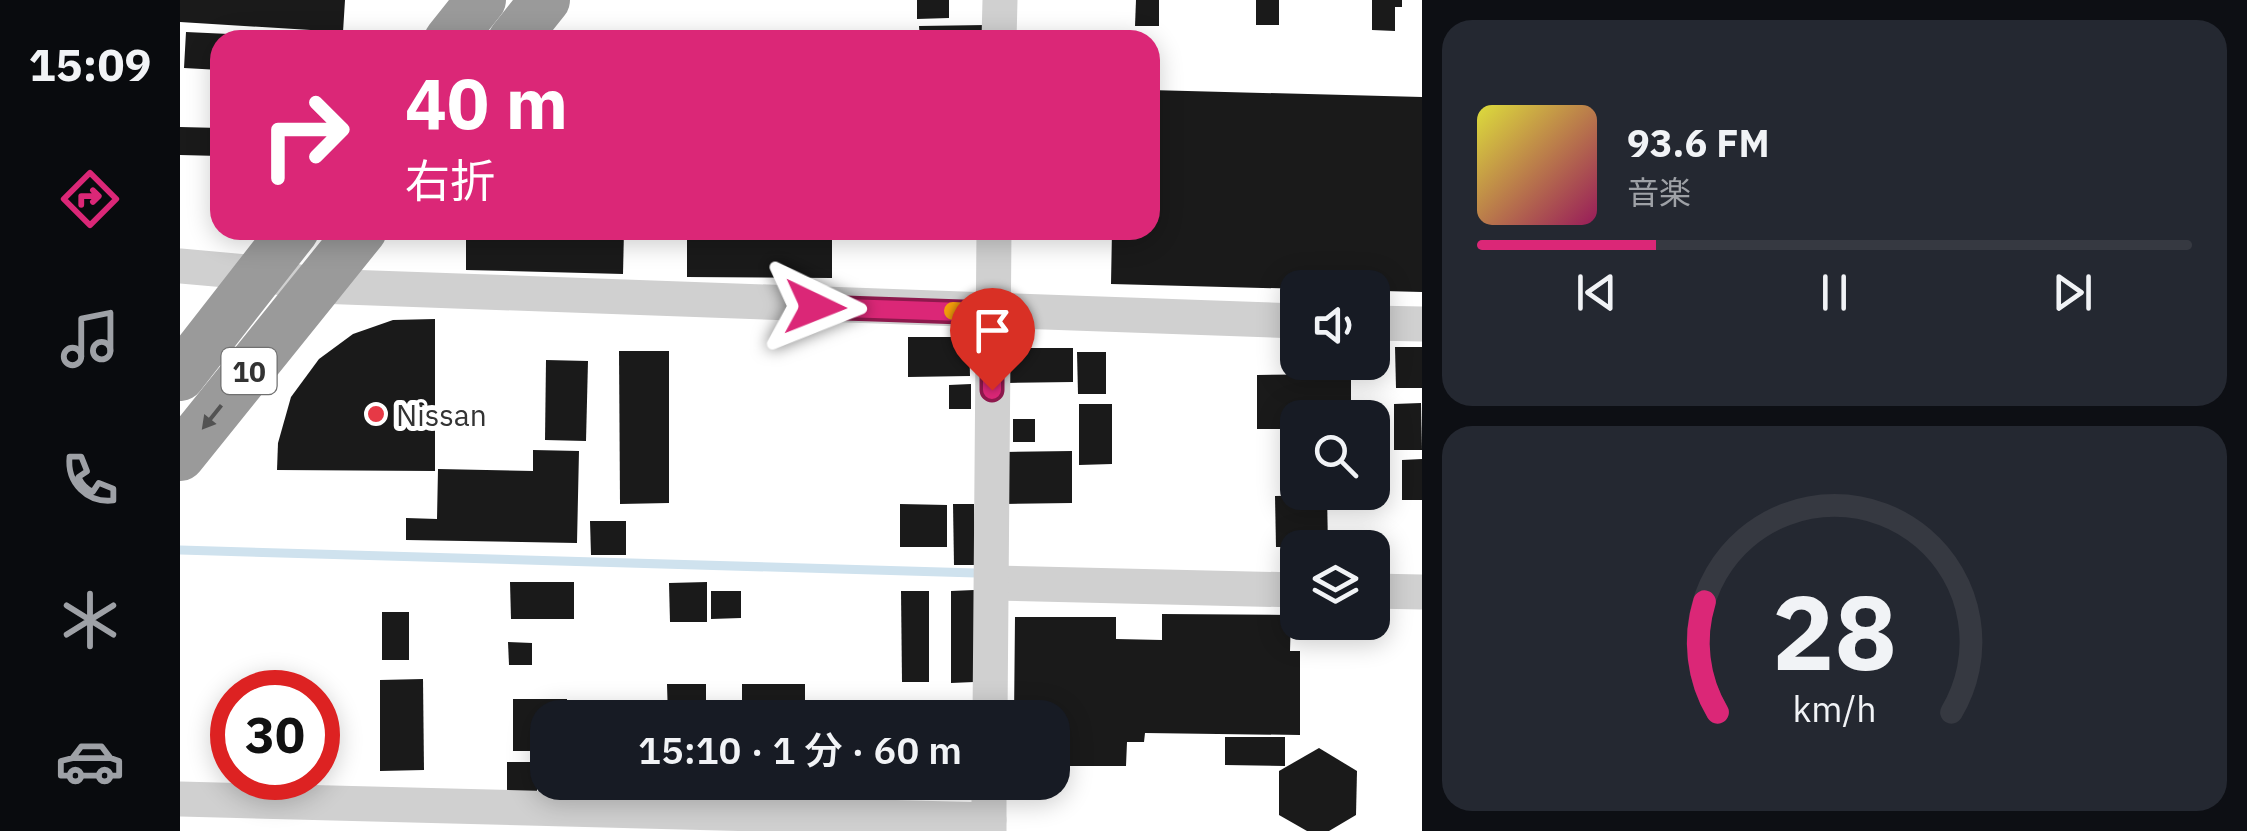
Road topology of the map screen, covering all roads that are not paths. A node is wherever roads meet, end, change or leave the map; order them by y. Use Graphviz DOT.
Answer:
graph roads {
  1 [pos="482,0"];
  2 [pos="545,0"];
  3 [pos="1000,0"];
  4 [pos="457,30"];
  5 [pos="521,30"];
  6 [pos="999,30"];
  7 [pos="286,240"];
  8 [pos="354,240"];
  9 [pos="994,240"];
  10 [pos="180,266"];
  11 [pos="259,273"];
  12 [pos="318,286"];
  13 [pos="992,313"];
  14 [pos="1280,321"];
  15 [pos="1390,323"];
  16 [pos="1422,324"];
  17 [pos="180,376"];
  18 [pos="180,456"];
  19 [pos="992,582"];
  20 [pos="1280,590"];
  21 [pos="1390,591"];
  22 [pos="1422,592"];
  23 [pos="990,700"];
  24 [pos="180,799"];
  25 [pos="989,800"];
  26 [pos="989,826"];
  1 -- 4 [label="highway"];
  2 -- 5 [label="highway"];
  3 -- 6 [label="street"];
  7 -- 11 [label="highway, 10"];
  8 -- 12 [label="highway, 10"];
  9 -- 13 [label="street"];
  10 -- 11 [label="street"];
  11 -- 12 [label="street"];
  11 -- 17 [label="highway, 10"];
  12 -- 13 [label="street"];
  12 -- 18 [label="highway, 10, one-way"];
  13 -- 14 [label="street"];
  13 -- 19 [label="street"];
  15 -- 16 [label="street"];
  19 -- 20 [label="street"];
  19 -- 23 [label="street"];
  21 -- 22 [label="street"];
  24 -- 26 [label="street"];
  25 -- 26 [label="street"];
}
